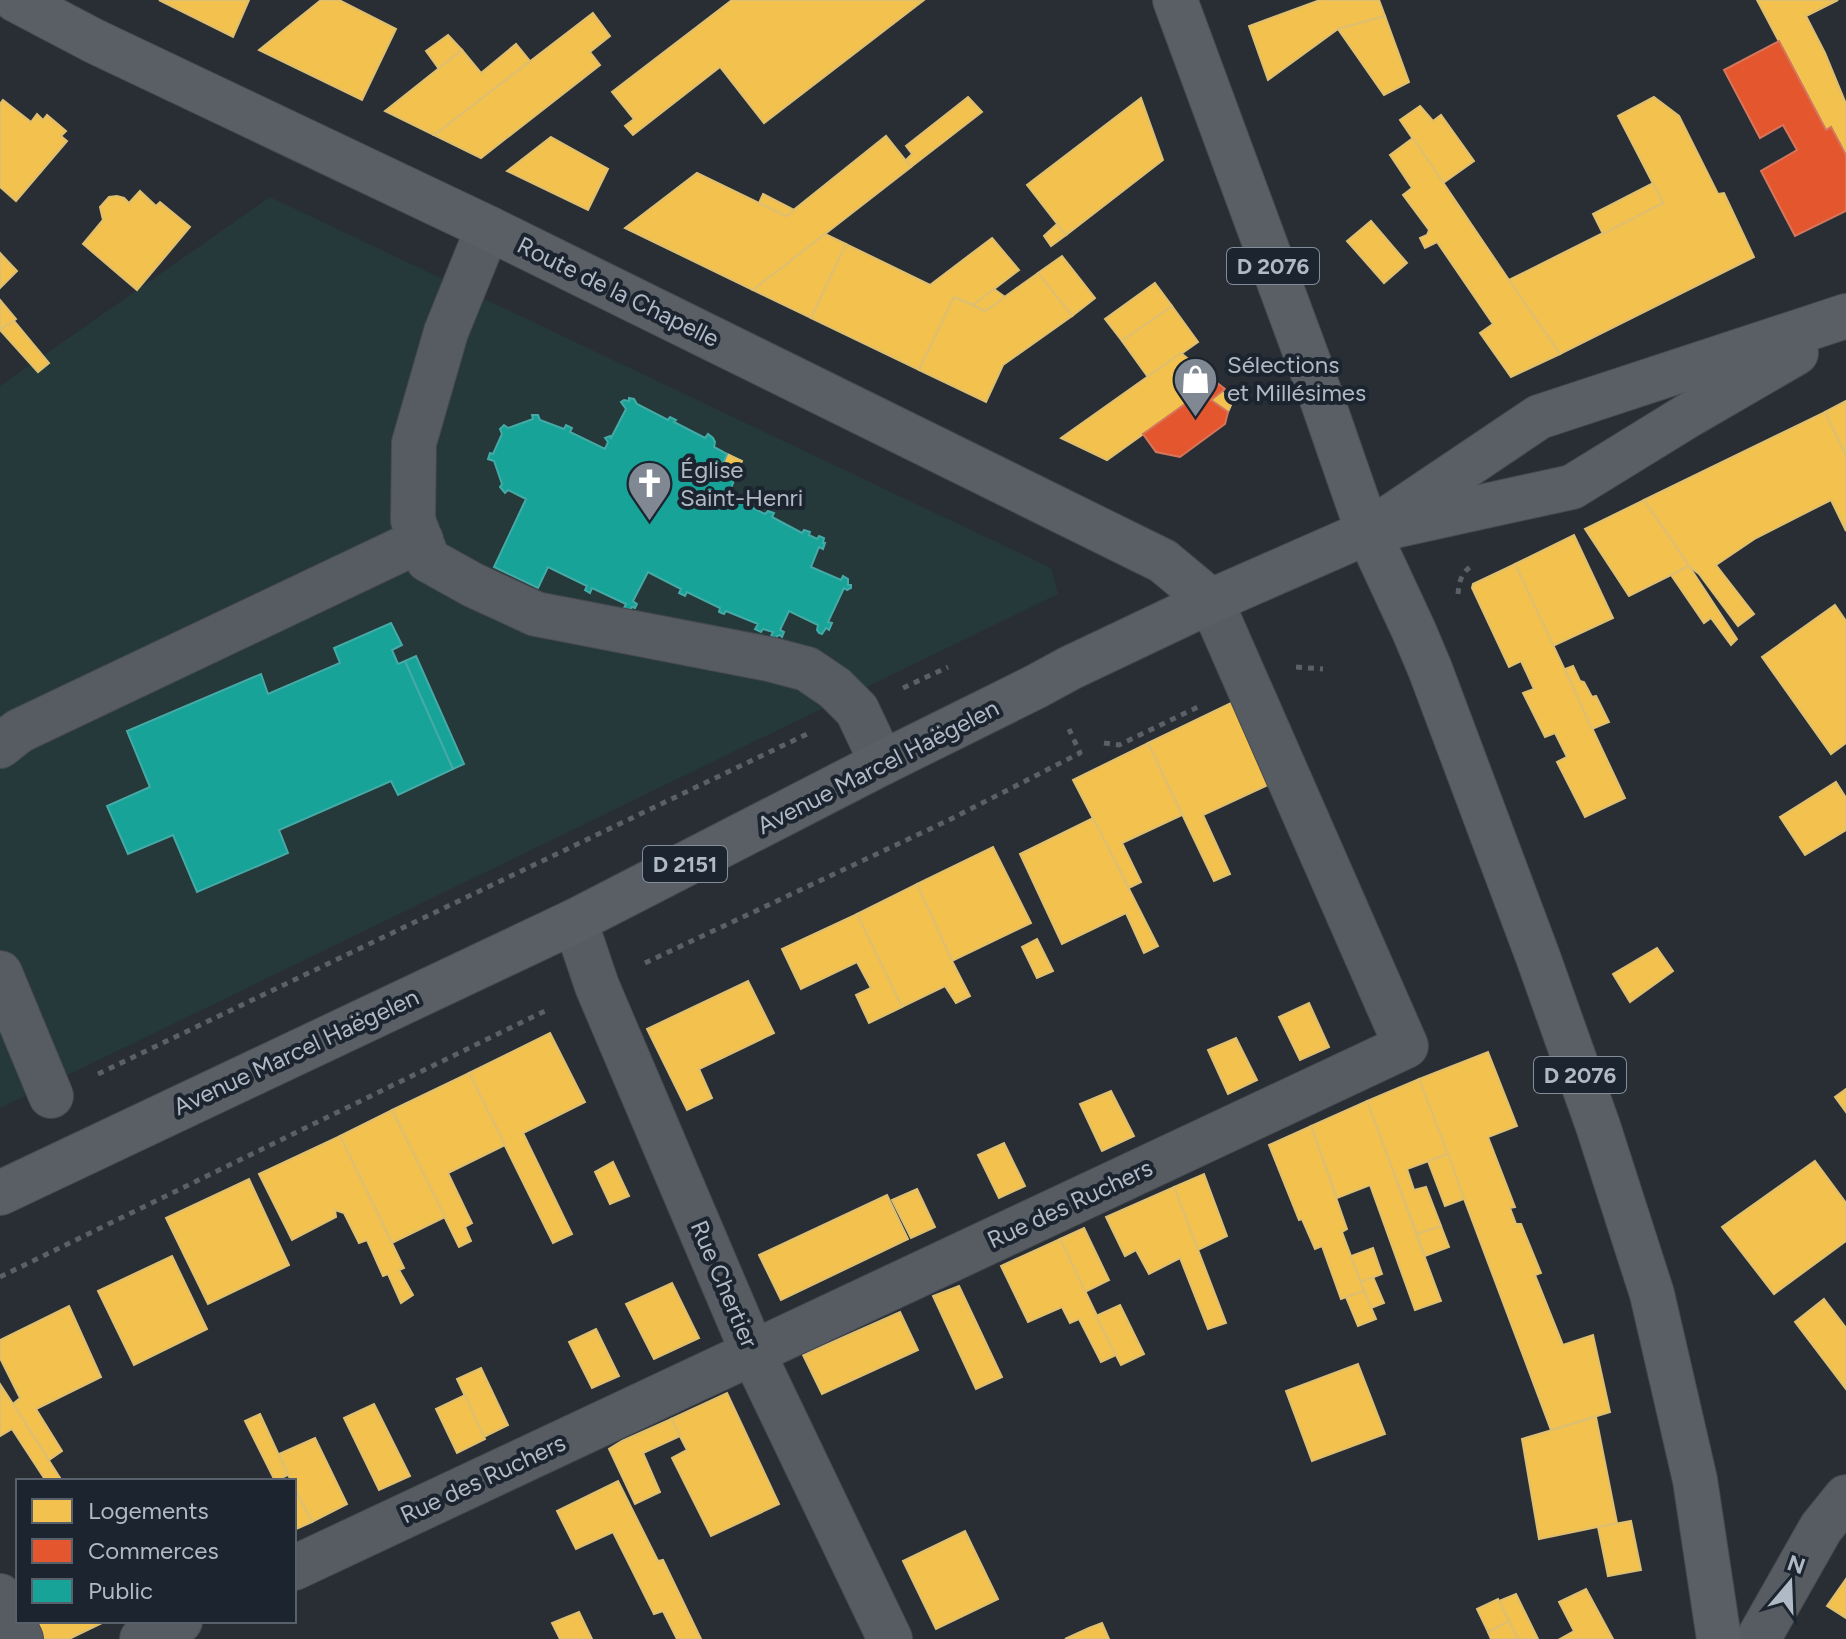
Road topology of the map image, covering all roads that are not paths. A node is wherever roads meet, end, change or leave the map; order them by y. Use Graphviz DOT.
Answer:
graph roads {
  1 [pos="16,0"];
  2 [pos="1175,0"];
  3 [pos="488,228"];
  4 [pos="1846,316"];
  5 [pos="1846,323"];
  6 [pos="1368,532"];
  7 [pos="421,540"];
  8 [pos="1211,601"];
  9 [pos="0,746"];
  10 [pos="882,763"];
  11 [pos="575,921"];
  12 [pos="0,973"];
  13 [pos="51,1096"];
  14 [pos="0,1193"];
  15 [pos="753,1353"];
  16 [pos="1846,1497"];
  17 [pos="296,1567"];
  18 [pos="0,1596"];
  19 [pos="176,1623"];
  20 [pos="21,1639"];
  21 [pos="142,1639"];
  22 [pos="890,1639"];
  23 [pos="1719,1639"];
  24 [pos="1758,1639"];
  1 -- 3 [label="main road, Route de la Chapelle"];
  2 -- 6 [label="main road, D 2076"];
  3 -- 7 [label="street"];
  3 -- 8 [label="main road, Route de la Chapelle"];
  4 -- 6 [label="main road"];
  5 -- 6 [label="main road"];
  6 -- 8 [label="main road, Avenue Marcel Haëgelen / D 2151"];
  6 -- 23 [label="main road, D 2076"];
  7 -- 9 [label="street"];
  7 -- 10 [label="street"];
  8 -- 10 [label="main road, Avenue Marcel Haëgelen / D 2151"];
  8 -- 15 [label="street, Rue des Ruchers"];
  10 -- 11 [label="main road, Avenue Marcel Haëgelen / D 2151"];
  11 -- 14 [label="main road, Avenue Marcel Haëgelen / D 2151"];
  11 -- 15 [label="street, Rue Chertier"];
  12 -- 13 [label="street"];
  15 -- 17 [label="street, Rue des Ruchers"];
  15 -- 22 [label="street, Rue Chertier"];
  16 -- 24 [label="street"];
  18 -- 20 [label="street"];
  19 -- 21 [label="street"];
}
